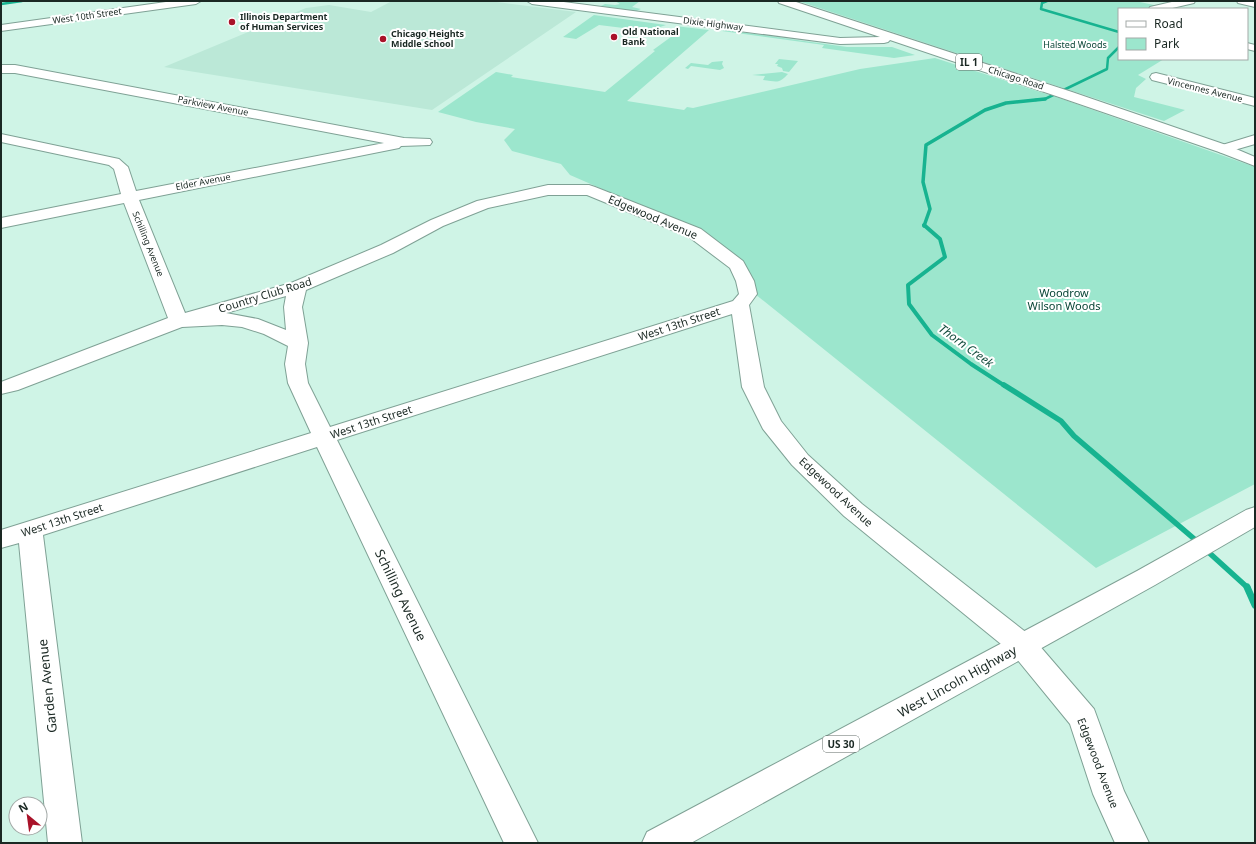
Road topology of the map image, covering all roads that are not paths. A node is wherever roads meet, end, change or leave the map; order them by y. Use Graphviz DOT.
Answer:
graph roads {
  1 [pos="196,1"];
  2 [pos="532,1"];
  3 [pos="784,1"];
  4 [pos="1190,1"];
  5 [pos="1242,1"];
  6 [pos="1255,4"];
  7 [pos="1158,8"];
  8 [pos="1,28"];
  9 [pos="895,38"];
  10 [pos="1,69"];
  11 [pos="1156,77"];
  12 [pos="1255,102"];
  13 [pos="1,138"];
  14 [pos="1255,139"];
  15 [pos="404,142"];
  16 [pos="425,142"];
  17 [pos="1224,149"];
  18 [pos="1255,157"];
  19 [pos="1255,162"];
  20 [pos="548,190"];
  21 [pos="130,197"];
  22 [pos="1,223"];
  23 [pos="297,287"];
  24 [pos="740,305"];
  25 [pos="179,321"];
  26 [pos="298,343"];
  27 [pos="1,388"];
  28 [pos="325,436"];
  29 [pos="1255,516"];
  30 [pos="30,530"];
  31 [pos="1,539"];
  32 [pos="1022,645"];
  33 [pos="65,843"];
  34 [pos="521,843"];
  35 [pos="659,843"];
  36 [pos="1132,843"];
  1 -- 8 [label="street, West 10th Street"];
  2 -- 9 [label="street, Dixie Highway"];
  3 -- 9 [label="street, Chicago Road / IL 1"];
  4 -- 7 [label="street"];
  5 -- 6 [label="street"];
  9 -- 17 [label="street, Chicago Road / IL 1"];
  10 -- 15 [label="street, Parkview Avenue"];
  11 -- 12 [label="street, Vincennes Avenue"];
  13 -- 21 [label="street, Schilling Avenue"];
  14 -- 17 [label="street"];
  15 -- 16 [label="street, Parkview Avenue"];
  15 -- 21 [label="street, Elder Avenue"];
  17 -- 18 [label="street, Chicago Road / IL 1"];
  17 -- 19 [label="street, Chicago Road / IL 1"];
  20 -- 23 [label="street, Country Club Road"];
  20 -- 24 [label="street, Edgewood Avenue"];
  21 -- 22 [label="street, Elder Avenue"];
  21 -- 25 [label="street, Schilling Avenue"];
  23 -- 25 [label="street, Country Club Road"];
  23 -- 26 [label="street, Schilling Avenue"];
  24 -- 28 [label="street, West 13th Street"];
  24 -- 32 [label="street, Edgewood Avenue"];
  25 -- 26 [label="street"];
  25 -- 27 [label="street, Country Club Road"];
  26 -- 28 [label="street, Schilling Avenue"];
  28 -- 30 [label="street, West 13th Street"];
  28 -- 34 [label="street, Schilling Avenue"];
  29 -- 32 [label="street, West Lincoln Highway / US 30"];
  30 -- 31 [label="street, West 13th Street"];
  30 -- 33 [label="street, Garden Avenue"];
  32 -- 35 [label="street, West Lincoln Highway / US 30"];
  32 -- 36 [label="street, Edgewood Avenue"];
}
